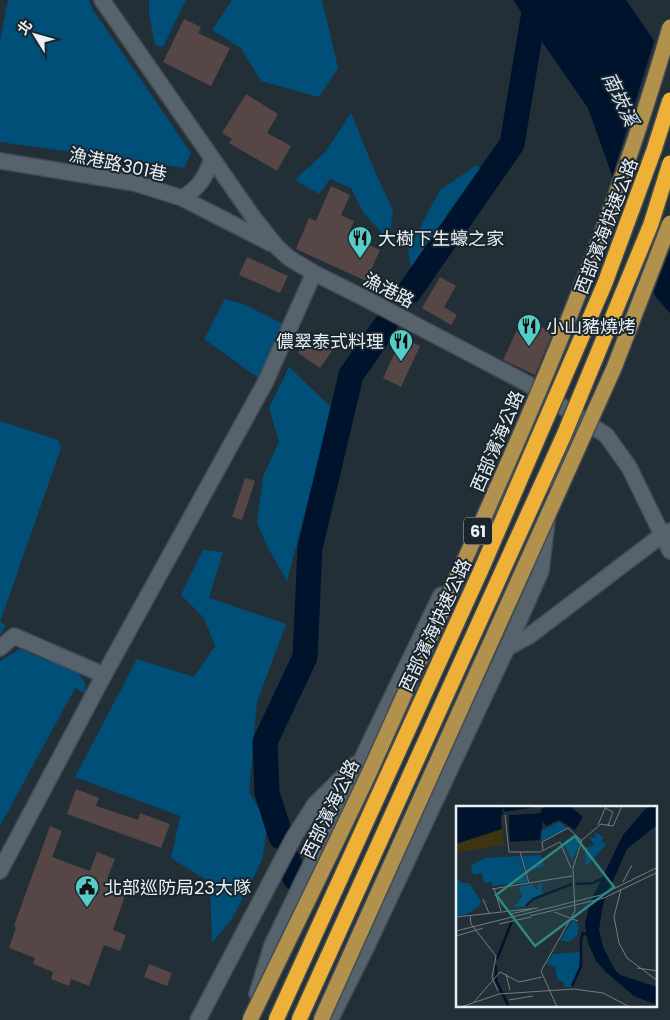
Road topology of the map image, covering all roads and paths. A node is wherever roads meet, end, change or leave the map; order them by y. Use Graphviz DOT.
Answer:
graph roads {
  1 [pos="102,0"];
  2 [pos="670,27"];
  3 [pos="670,100"];
  4 [pos="212,159"];
  5 [pos="0,161"];
  6 [pos="670,163"];
  7 [pos="182,198"];
  8 [pos="670,223"];
  9 [pos="276,246"];
  10 [pos="314,273"];
  11 [pos="550,398"];
  12 [pos="582,419"];
  13 [pos="666,533"];
  14 [pos="670,551"];
  15 [pos="0,648"];
  16 [pos="507,648"];
  17 [pos="104,675"];
  18 [pos="364,756"];
  19 [pos="0,871"];
  20 [pos="198,1020"];
  21 [pos="250,1020"];
  22 [pos="276,1020"];
  23 [pos="298,1020"];
  24 [pos="321,1020"];
  25 [pos="330,1020"];
  1 -- 4 [label="street, 漁港路"];
  2 -- 21 [label="main road, 西部濱海公路 / 61, bridge"];
  3 -- 22 [label="highway, 西部濱海快速公路 / 61, bridge"];
  4 -- 7 [label="street"];
  4 -- 9 [label="street, 漁港路"];
  5 -- 7 [label="street, 漁港路301巷"];
  6 -- 23 [label="highway, 61, bridge"];
  7 -- 9 [label="street, 漁港路301巷"];
  8 -- 24 [label="main road, bridge"];
  9 -- 10 [label="street, 漁港路"];
  10 -- 11 [label="street, 漁港路"];
  10 -- 17 [label="street"];
  11 -- 12 [label="street, 漁港路"];
  11 -- 18 [label="street"];
  12 -- 13 [label="street, 漁港路"];
  12 -- 16 [label="street"];
  13 -- 14 [label="street, 漁港路"];
  13 -- 16 [label="street"];
  15 -- 17 [label="street"];
  16 -- 25 [label="street"];
  17 -- 19 [label="street"];
  18 -- 20 [label="street"];
  18 -- 21 [label="street"];
}
